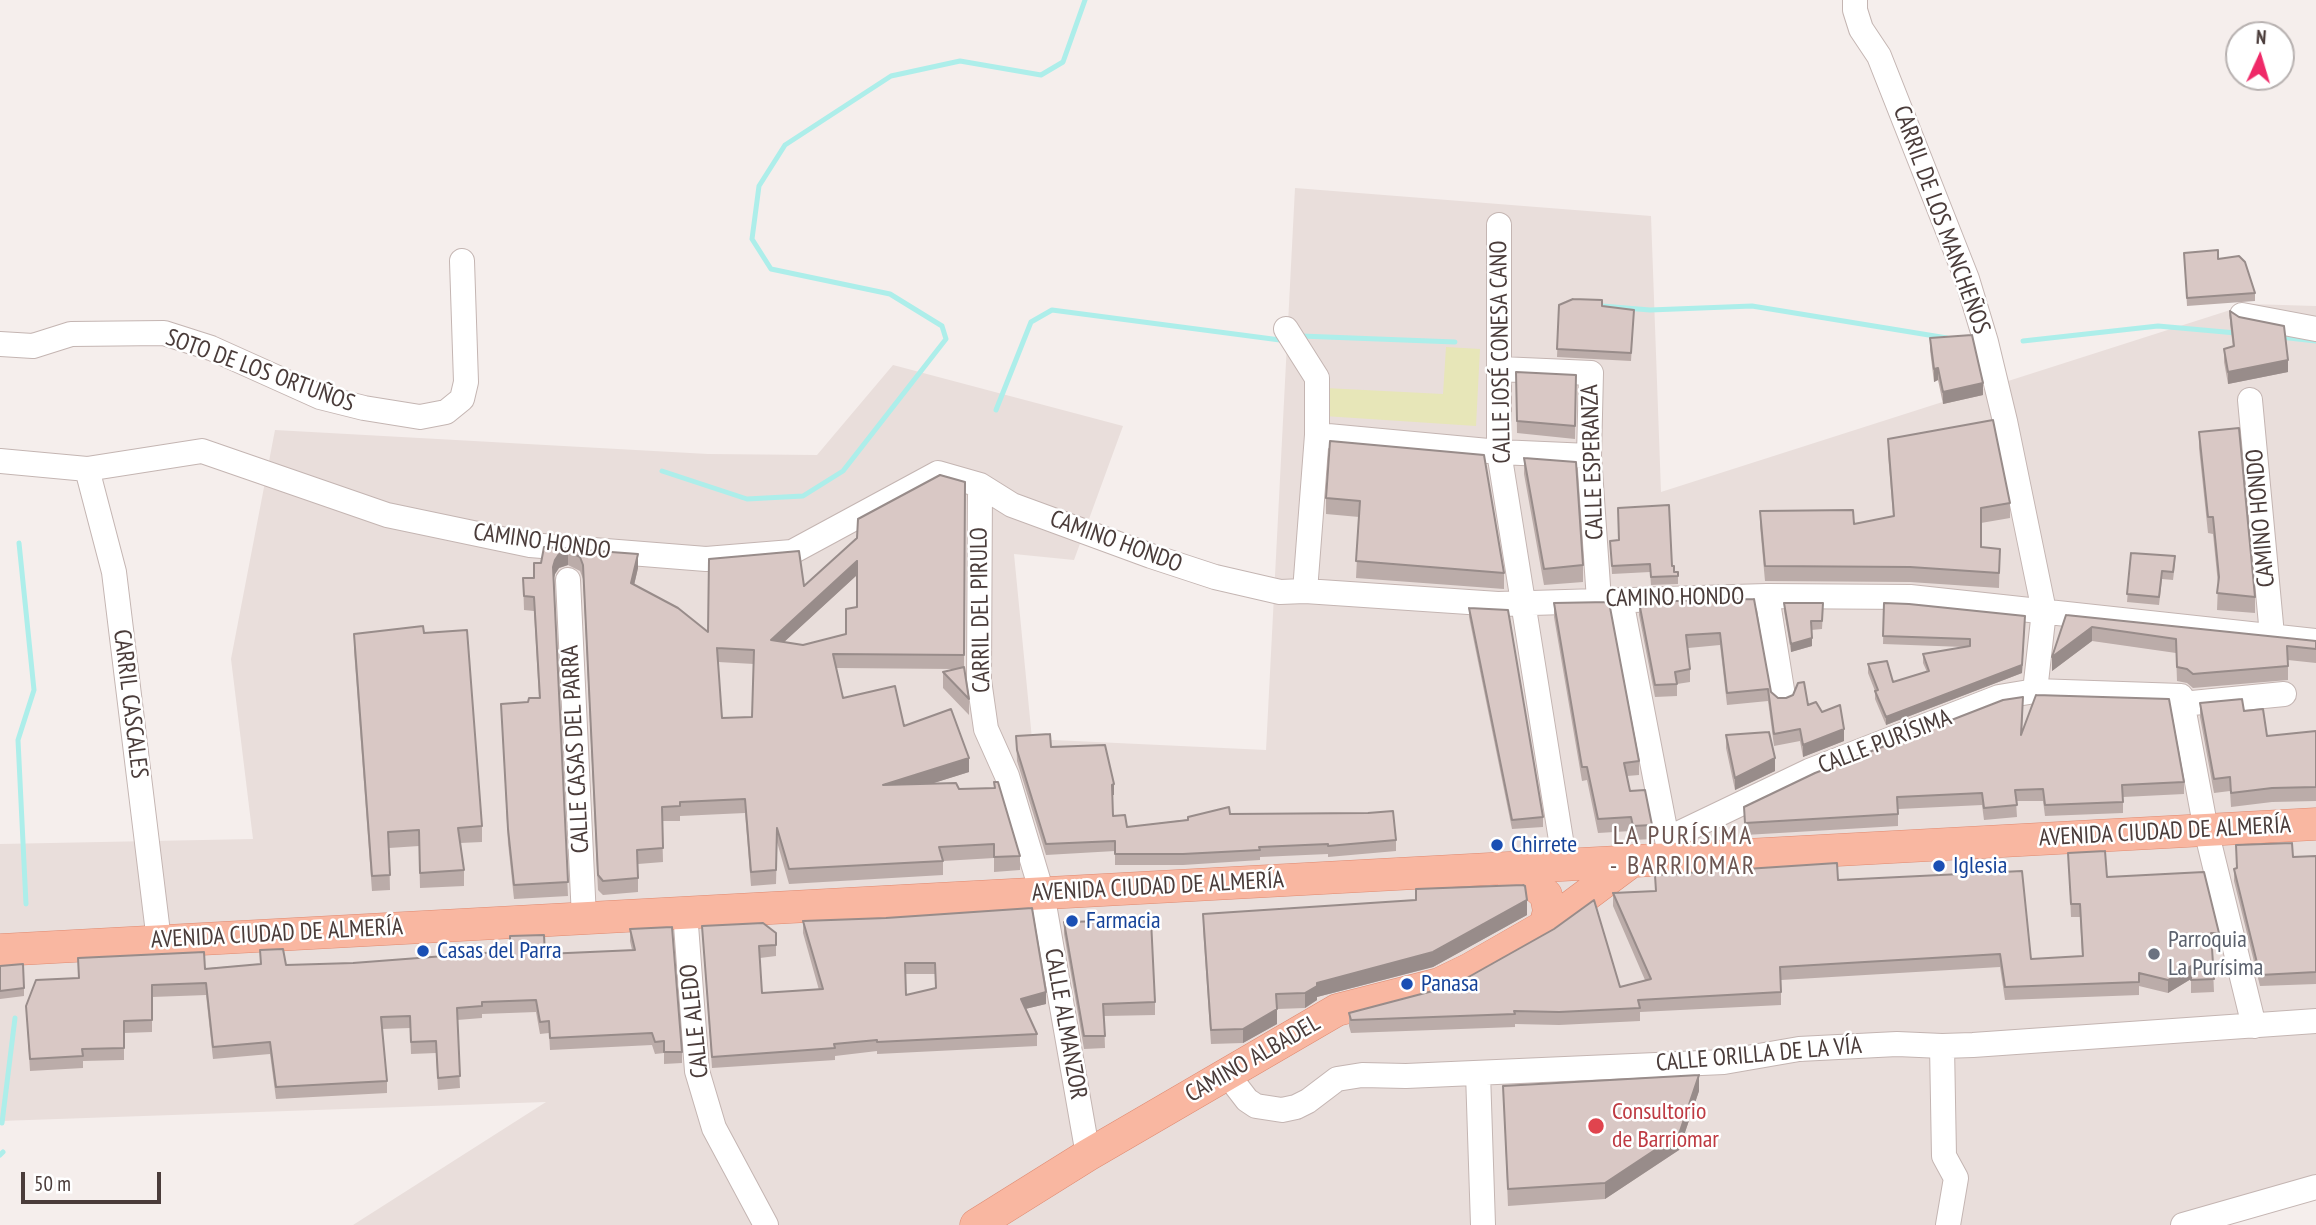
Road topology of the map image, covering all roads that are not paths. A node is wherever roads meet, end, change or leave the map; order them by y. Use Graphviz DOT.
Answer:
graph roads {
  1 [pos="1855,0"];
  2 [pos="1499,225"];
  3 [pos="462,261"];
  4 [pos="2242,315"];
  5 [pos="1286,329"];
  6 [pos="2316,329"];
  7 [pos="0,344"];
  8 [pos="1500,369"];
  9 [pos="2250,400"];
  10 [pos="1317,435"];
  11 [pos="1499,452"];
  12 [pos="1589,456"];
  13 [pos="0,461"];
  14 [pos="88,469"];
  15 [pos="980,485"];
  16 [pos="568,580"];
  17 [pos="1305,591"];
  18 [pos="1767,596"];
  19 [pos="1610,600"];
  20 [pos="1523,604"];
  21 [pos="2044,611"];
  22 [pos="2272,635"];
  23 [pos="2316,640"];
  24 [pos="2035,691"];
  25 [pos="2284,694"];
  26 [pos="1783,696"];
  27 [pos="2182,704"];
  28 [pos="2316,824"];
  29 [pos="2206,830"];
  30 [pos="1669,849"];
  31 [pos="1632,861"];
  32 [pos="1565,865"];
  33 [pos="1498,868"];
  34 [pos="1444,871"];
  35 [pos="1042,893"];
  36 [pos="685,912"];
  37 [pos="584,918"];
  38 [pos="1545,926"];
  39 [pos="159,941"];
  40 [pos="0,950"];
  41 [pos="2316,1021"];
  42 [pos="2254,1026"];
  43 [pos="1942,1046"];
  44 [pos="1478,1073"];
  45 [pos="1227,1074"];
  46 [pos="1088,1155"];
  47 [pos="2316,1187"];
  48 [pos="766,1225"];
  49 [pos="976,1225"];
  50 [pos="1483,1225"];
  51 [pos="1948,1225"];
  52 [pos="2183,1225"];
  1 -- 21 [label="street, CARRIL DE LOS MANCHEÑOS"];
  2 -- 8 [label="street, CALLE JOSÉ CONESA CANO"];
  3 -- 7 [label="street, SOTO DE LOS ORTUÑOS"];
  4 -- 6 [label="street"];
  5 -- 10 [label="street"];
  8 -- 11 [label="street, CALLE JOSÉ CONESA CANO"];
  8 -- 12 [label="street, CALLE ESPERANZA"];
  9 -- 22 [label="street, CAMINO HONDO"];
  10 -- 11 [label="street"];
  10 -- 17 [label="street"];
  11 -- 12 [label="street"];
  11 -- 20 [label="street, CALLE JOSÉ CONESA CANO"];
  12 -- 19 [label="street, CALLE ESPERANZA"];
  13 -- 14 [label="street, CAMINO HONDO"];
  14 -- 15 [label="street, CAMINO HONDO"];
  14 -- 39 [label="street, CARRIL CASCALES"];
  15 -- 17 [label="street, CAMINO HONDO"];
  15 -- 35 [label="street, CARRIL DEL PIRULO"];
  16 -- 37 [label="street, CALLE CASAS DEL PARRA"];
  17 -- 20 [label="street, CAMINO HONDO"];
  18 -- 19 [label="street, CAMINO HONDO"];
  18 -- 21 [label="street, CAMINO HONDO"];
  18 -- 26 [label="street"];
  19 -- 20 [label="street, CAMINO HONDO"];
  19 -- 30 [label="street, CALLE ESPERANZA"];
  20 -- 32 [label="street, CALLE JOSÉ CONESA CANO"];
  21 -- 22 [label="street, CAMINO HONDO"];
  21 -- 24 [label="street"];
  22 -- 23 [label="street, CAMINO HONDO"];
  24 -- 27 [label="street, CALLE PURÍSIMA"];
  24 -- 30 [label="street, CALLE PURÍSIMA"];
  25 -- 27 [label="street"];
  27 -- 29 [label="street"];
  28 -- 29 [label="main road, AVENIDA CIUDAD DE ALMERÍA"];
  29 -- 30 [label="main road, AVENIDA CIUDAD DE ALMERÍA"];
  29 -- 42 [label="street"];
  30 -- 31 [label="main road, AVENIDA CIUDAD DE ALMERÍA"];
  31 -- 32 [label="main road, AVENIDA CIUDAD DE ALMERÍA"];
  31 -- 38 [label="main road, CAMINO ALBADEL"];
  32 -- 33 [label="main road, AVENIDA CIUDAD DE ALMERÍA"];
  32 -- 34 [label="main road"];
  33 -- 34 [label="main road, AVENIDA CIUDAD DE ALMERÍA"];
  33 -- 38 [label="main road"];
  34 -- 35 [label="main road, AVENIDA CIUDAD DE ALMERÍA"];
  35 -- 36 [label="main road, AVENIDA CIUDAD DE ALMERÍA"];
  35 -- 46 [label="street, CALLE ALMANZOR"];
  36 -- 37 [label="main road, AVENIDA CIUDAD DE ALMERÍA"];
  36 -- 48 [label="street, CALLE ALEDO"];
  37 -- 39 [label="main road, AVENIDA CIUDAD DE ALMERÍA"];
  38 -- 45 [label="main road, CAMINO ALBADEL"];
  39 -- 40 [label="main road, AVENIDA CIUDAD DE ALMERÍA"];
  41 -- 42 [label="street, CALLE ORILLA DE LA VÍA"];
  42 -- 43 [label="street, CALLE ORILLA DE LA VÍA"];
  43 -- 44 [label="street, CALLE ORILLA DE LA VÍA"];
  43 -- 51 [label="street"];
  44 -- 45 [label="street, CALLE ORILLA DE LA VÍA"];
  44 -- 50 [label="street"];
  45 -- 46 [label="main road, CAMINO ALBADEL"];
  46 -- 49 [label="main road, CAMINO ALBADEL"];
  47 -- 52 [label="street"];
}
